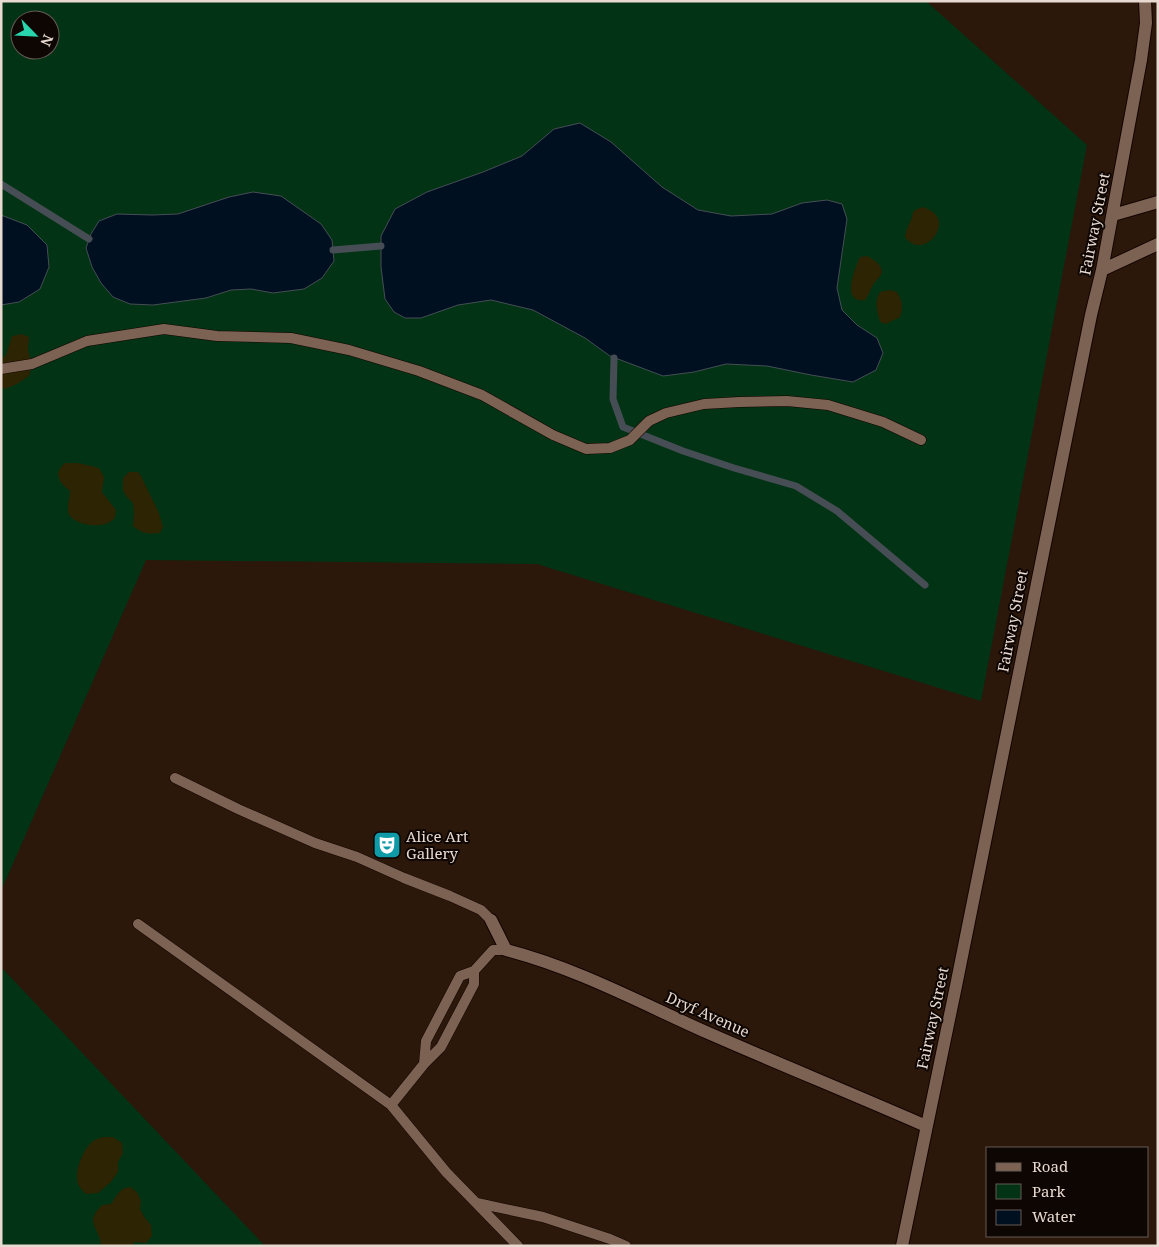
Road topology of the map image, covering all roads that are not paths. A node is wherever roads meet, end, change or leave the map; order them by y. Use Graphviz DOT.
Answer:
graph roads {
  1 [pos="1145,1"];
  2 [pos="1158,202"];
  3 [pos="1113,215"];
  4 [pos="1158,244"];
  5 [pos="1102,270"];
  6 [pos="1,370"];
  7 [pos="922,440"];
  8 [pos="175,778"];
  9 [pos="491,920"];
  10 [pos="138,924"];
  11 [pos="506,950"];
  12 [pos="474,970"];
  13 [pos="424,1064"];
  14 [pos="391,1105"];
  15 [pos="926,1126"];
  16 [pos="476,1203"];
  17 [pos="518,1246"];
  18 [pos="626,1246"];
  19 [pos="902,1246"];
  1 -- 3 [label="street, Fairway Street"];
  2 -- 3 [label="street"];
  3 -- 5 [label="street, Fairway Street"];
  4 -- 5 [label="street"];
  5 -- 15 [label="street, Fairway Street"];
  6 -- 7 [label="lane"];
  8 -- 9 [label="lane"];
  9 -- 11 [label="street"];
  10 -- 14 [label="lane"];
  11 -- 12 [label="lane"];
  11 -- 15 [label="street, Dryf Avenue"];
  12 -- 13 [label="lane"];
  12 -- 13 [label="lane"];
  13 -- 14 [label="lane"];
  14 -- 16 [label="lane"];
  15 -- 19 [label="street, Fairway Street"];
  16 -- 17 [label="lane"];
  16 -- 18 [label="lane"];
}
